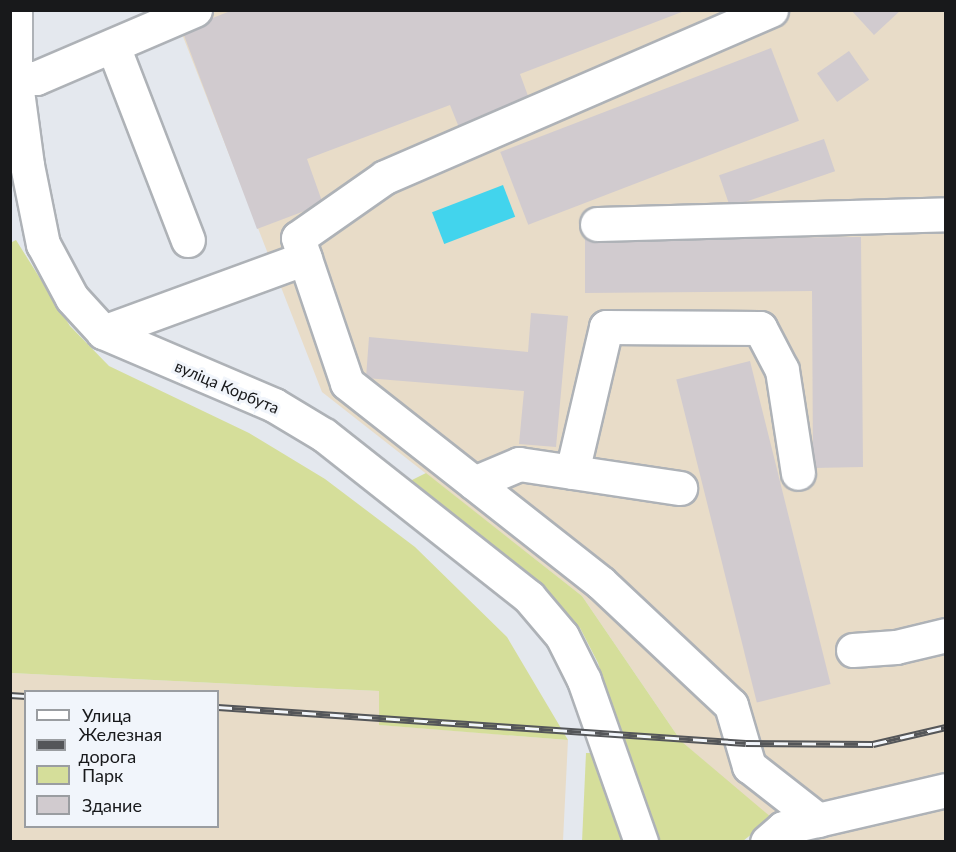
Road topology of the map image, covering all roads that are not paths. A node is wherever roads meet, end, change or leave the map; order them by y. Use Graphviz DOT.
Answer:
graph roads {
  1 [pos="15,10"];
  2 [pos="195,10"];
  3 [pos="771,10"];
  4 [pos="113,46"];
  5 [pos="13,77"];
  6 [pos="945,214"];
  7 [pos="597,224"];
  8 [pos="188,240"];
  9 [pos="305,258"];
  10 [pos="103,332"];
  11 [pos="572,472"];
  12 [pos="798,473"];
  13 [pos="474,483"];
  14 [pos="680,488"];
  15 [pos="945,634"];
  16 [pos="854,650"];
  17 [pos="945,790"];
  18 [pos="818,820"];
  19 [pos="641,842"];
  20 [pos="767,842"];
  1 -- 5 [label="street, вуліца Корбута"];
  2 -- 4 [label="street"];
  3 -- 9 [label="street"];
  4 -- 5 [label="street"];
  4 -- 8 [label="street"];
  5 -- 10 [label="street, вуліца Корбута"];
  6 -- 7 [label="street"];
  9 -- 10 [label="street"];
  9 -- 13 [label="street"];
  10 -- 19 [label="street, вуліца Корбута"];
  11 -- 12 [label="street"];
  11 -- 13 [label="street"];
  11 -- 14 [label="street"];
  13 -- 18 [label="street"];
  15 -- 16 [label="street"];
  17 -- 18 [label="street"];
  18 -- 20 [label="street"];
}
